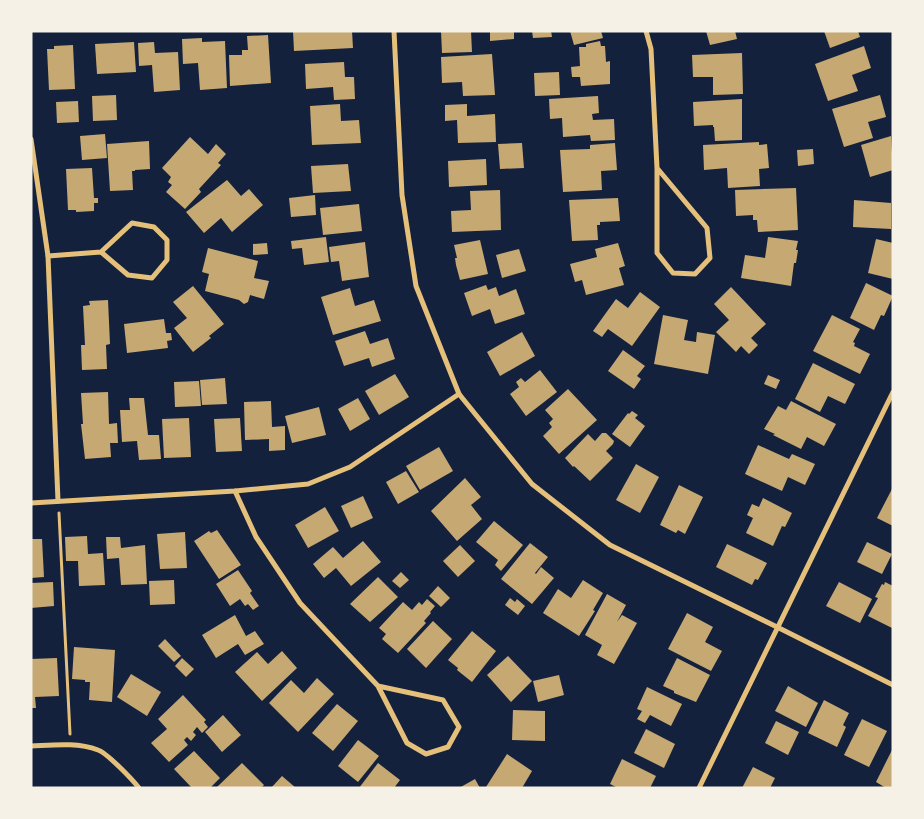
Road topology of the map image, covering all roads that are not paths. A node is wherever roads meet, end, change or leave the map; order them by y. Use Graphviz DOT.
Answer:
graph roads {
  1 [pos="394,31"];
  2 [pos="646,31"];
  3 [pos="31,139"];
  4 [pos="657,168"];
  5 [pos="101,252"];
  6 [pos="48,256"];
  7 [pos="893,392"];
  8 [pos="460,394"];
  9 [pos="890,404"];
  10 [pos="235,491"];
  11 [pos="58,501"];
  12 [pos="31,503"];
  13 [pos="777,627"];
  14 [pos="893,685"];
  15 [pos="378,686"];
  16 [pos="31,746"];
  17 [pos="139,788"];
  18 [pos="698,788"];
  1 -- 8 [label="street"];
  2 -- 4 [label="street"];
  3 -- 6 [label="street"];
  4 -- 4 [label="street"];
  5 -- 5 [label="street"];
  5 -- 6 [label="street"];
  6 -- 11 [label="street"];
  7 -- 9 [label="street"];
  8 -- 10 [label="street"];
  8 -- 13 [label="street"];
  9 -- 13 [label="street"];
  10 -- 11 [label="street"];
  10 -- 15 [label="street"];
  11 -- 12 [label="street"];
  13 -- 14 [label="street"];
  13 -- 18 [label="street"];
  15 -- 15 [label="street"];
  16 -- 17 [label="street"];
}
